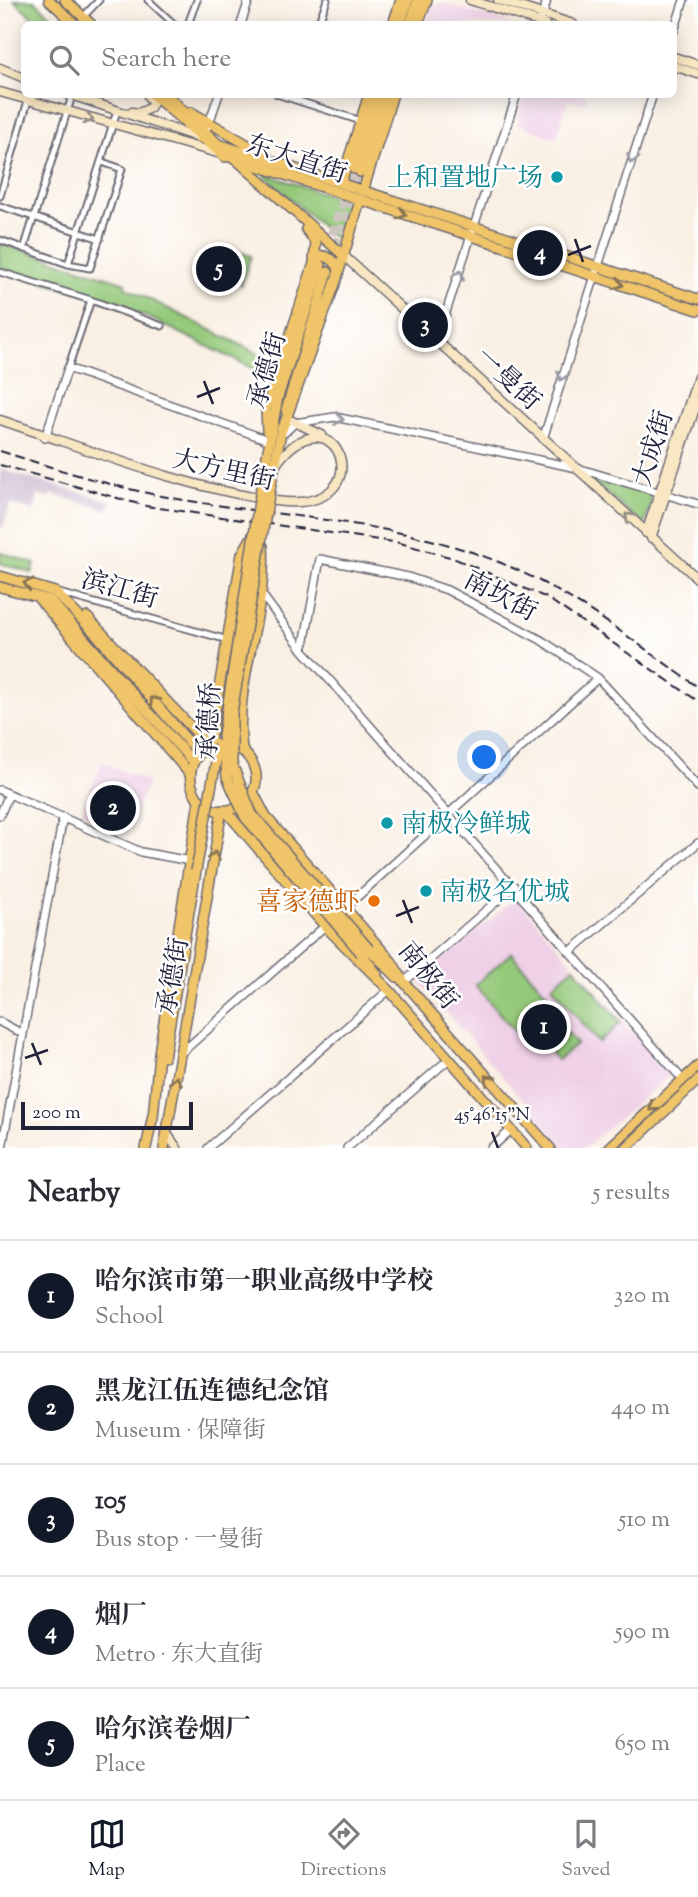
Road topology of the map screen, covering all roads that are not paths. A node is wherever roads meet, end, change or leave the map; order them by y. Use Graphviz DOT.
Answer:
graph roads {
  1 [pos="48,0"];
  2 [pos="65,0"];
  3 [pos="99,0"];
  4 [pos="148,0"];
  5 [pos="197,0"];
  6 [pos="249,0"];
  7 [pos="327,0"];
  8 [pos="401,0"];
  9 [pos="408,0"];
  10 [pos="418,0"];
  11 [pos="427,0"];
  12 [pos="470,0"];
  13 [pos="498,0"];
  14 [pos="547,0"];
  15 [pos="684,0"];
  16 [pos="83,17"];
  17 [pos="72,21"];
  18 [pos="88,21"];
  19 [pos="171,21"];
  20 [pos="189,21"];
  21 [pos="242,21"];
  22 [pos="319,21"];
  23 [pos="394,21"];
  24 [pos="401,21"];
  25 [pos="411,21"];
  26 [pos="419,21"];
  27 [pos="539,21"];
  28 [pos="540,21"];
  29 [pos="542,21"];
  30 [pos="677,22"];
  31 [pos="677,58"];
  32 [pos="698,65"];
  33 [pos="677,67"];
  34 [pos="0,68"];
  35 [pos="698,74"];
  36 [pos="21,77"];
  37 [pos="0,92"];
  38 [pos="21,96"];
  39 [pos="30,98"];
  40 [pos="32,98"];
  41 [pos="70,98"];
  42 [pos="79,98"];
  43 [pos="151,98"];
  44 [pos="156,98"];
  45 [pos="170,98"];
  46 [pos="217,98"];
  47 [pos="289,98"];
  48 [pos="368,98"];
  49 [pos="377,98"];
  50 [pos="384,98"];
  51 [pos="392,98"];
  52 [pos="516,98"];
  53 [pos="652,98"];
  54 [pos="117,111"];
  55 [pos="68,113"];
  56 [pos="360,121"];
  57 [pos="113,126"];
  58 [pos="205,131"];
  59 [pos="217,143"];
  60 [pos="221,154"];
  61 [pos="236,160"];
  62 [pos="102,162"];
  63 [pos="280,164"];
  64 [pos="341,183"];
  65 [pos="0,196"];
  66 [pos="361,196"];
  67 [pos="0,206"];
  68 [pos="34,216"];
  69 [pos="79,231"];
  70 [pos="474,231"];
  71 [pos="100,239"];
  72 [pos="0,240"];
  73 [pos="24,249"];
  74 [pos="343,255"];
  75 [pos="68,264"];
  76 [pos="321,265"];
  77 [pos="339,271"];
  78 [pos="595,271"];
  79 [pos="0,272"];
  80 [pos="698,299"];
  81 [pos="91,300"];
  82 [pos="698,310"];
  83 [pos="162,326"];
  84 [pos="437,340"];
  85 [pos="68,368"];
  86 [pos="698,377"];
  87 [pos="698,400"];
  88 [pos="291,421"];
  89 [pos="0,422"];
  90 [pos="281,435"];
  91 [pos="45,437"];
  92 [pos="543,439"];
  93 [pos="268,440"];
  94 [pos="274,468"];
  95 [pos="577,468"];
  96 [pos="266,489"];
  97 [pos="663,493"];
  98 [pos="698,504"];
  99 [pos="258,535"];
  100 [pos="649,536"];
  101 [pos="0,576"];
  102 [pos="698,579"];
  103 [pos="0,587"];
  104 [pos="260,592"];
  105 [pos="52,596"];
  106 [pos="38,597"];
  107 [pos="63,600"];
  108 [pos="228,640"];
  109 [pos="303,650"];
  110 [pos="598,678"];
  111 [pos="225,712"];
  112 [pos="209,746"];
  113 [pos="242,748"];
  114 [pos="195,757"];
  115 [pos="189,773"];
  116 [pos="698,787"];
  117 [pos="0,790"];
  118 [pos="253,792"];
  119 [pos="9,794"];
  120 [pos="199,801"];
  121 [pos="223,810"];
  122 [pos="449,813"];
  123 [pos="0,815"];
  124 [pos="63,817"];
  125 [pos="698,843"];
  126 [pos="190,861"];
  127 [pos="513,886"];
  128 [pos="345,908"];
  129 [pos="325,926"];
  130 [pos="365,951"];
  131 [pos="571,951"];
  132 [pos="404,982"];
  133 [pos="390,990"];
  134 [pos="0,1022"];
  135 [pos="21,1033"];
  136 [pos="181,1053"];
  137 [pos="449,1059"];
  138 [pos="698,1066"];
  139 [pos="682,1080"];
  140 [pos="698,1080"];
  141 [pos="152,1118"];
  142 [pos="511,1130"];
  143 [pos="167,1134"];
  144 [pos="2,1148"];
  145 [pos="146,1148"];
  146 [pos="164,1148"];
  147 [pos="177,1148"];
  148 [pos="208,1148"];
  149 [pos="347,1148"];
  150 [pos="491,1148"];
  151 [pos="527,1148"];
  152 [pos="550,1148"];
  153 [pos="609,1148"];
  154 [pos="626,1148"];
  1 -- 17 [label="main road"];
  2 -- 16 [label="main road"];
  3 -- 16 [label="street"];
  4 -- 19 [label="street"];
  5 -- 20 [label="street"];
  6 -- 21 [label="street"];
  7 -- 22 [label="street"];
  8 -- 23 [label="main road"];
  9 -- 24 [label="main road"];
  10 -- 25 [label="main road"];
  11 -- 26 [label="main road"];
  12 -- 27 [label="main road"];
  13 -- 28 [label="main road"];
  14 -- 29 [label="street"];
  15 -- 30 [label="street"];
  16 -- 18 [label="main road"];
  31 -- 32 [label="main road"];
  33 -- 35 [label="main road"];
  34 -- 36 [label="main road"];
  37 -- 38 [label="main road, 东大直街"];
  39 -- 65 [label="street"];
  40 -- 55 [label="main road, 东大直街"];
  41 -- 55 [label="street"];
  42 -- 54 [label="main road, 东大直街"];
  43 -- 54 [label="main road"];
  44 -- 58 [label="main road"];
  45 -- 58 [label="main road"];
  46 -- 58 [label="street"];
  47 -- 56 [label="street"];
  48 -- 56 [label="main road"];
  49 -- 50 [label="main road"];
  51 -- 66 [label="main road"];
  52 -- 70 [label="street"];
  53 -- 78 [label="street, one-way"];
  54 -- 57 [label="street"];
  54 -- 58 [label="main road, 东大直街"];
  55 -- 57 [label="main road, 东大直街, one-way"];
  55 -- 68 [label="street"];
  56 -- 64 [label="main road"];
  57 -- 60 [label="main road, 东大直街"];
  57 -- 62 [label="street"];
  58 -- 59 [label="main road, 东大直街"];
  58 -- 60 [label="main road"];
  58 -- 63 [label="main road"];
  59 -- 61 [label="main road, 一曼街"];
  59 -- 63 [label="main road, 东大直街"];
  60 -- 61 [label="main road, 东大直街"];
  60 -- 76 [label="main road"];
  61 -- 66 [label="main road, 东大直街"];
  61 -- 74 [label="main road, 一曼街"];
  62 -- 69 [label="street"];
  62 -- 71 [label="street"];
  63 -- 64 [label="main road, 东大直街"];
  64 -- 66 [label="main road, 东大直街"];
  66 -- 70 [label="main road, 东大直街"];
  66 -- 74 [label="main road"];
  67 -- 68 [label="street"];
  68 -- 69 [label="street"];
  68 -- 73 [label="street"];
  69 -- 71 [label="street"];
  69 -- 75 [label="street"];
  70 -- 78 [label="main road, 东大直街"];
  84 -- 70 [label="street, one-way"];
  71 -- 75 [label="street"];
  72 -- 73 [label="street"];
  73 -- 75 [label="street"];
  74 -- 77 [label="main road"];
  74 -- 84 [label="main road, 一曼街"];
  76 -- 77 [label="main road"];
  76 -- 90 [label="main road, 承德街"];
  76 -- 93 [label="main road, 承德街"];
  77 -- 88 [label="main road"];
  78 -- 80 [label="main road, 东大直街"];
  78 -- 82 [label="main road, 东大直街, one-way"];
  78 -- 92 [label="street, one-way"];
  79 -- 81 [label="street"];
  81 -- 83 [label="street"];
  81 -- 85 [label="street"];
  84 -- 92 [label="main road, 一曼街"];
  85 -- 91 [label="street"];
  85 -- 93 [label="street"];
  86 -- 97 [label="main road, 大成街"];
  87 -- 97 [label="main road, 大成街"];
  88 -- 90 [label="main road"];
  88 -- 91 [label="main road, 大方里街"];
  88 -- 95 [label="street, one-way"];
  89 -- 91 [label="main road, 大方里街"];
  90 -- 94 [label="main road, 承德街"];
  91 -- 94 [label="main road, 大方里街"];
  92 -- 95 [label="main road, 一曼街"];
  93 -- 96 [label="main road, 承德街"];
  94 -- 96 [label="main road, 承德街"];
  95 -- 97 [label="street"];
  100 -- 95 [label="main road, 一曼街, one-way"];
  96 -- 99 [label="main road, 承德桥, bridge"];
  97 -- 98 [label="street"];
  97 -- 100 [label="main road, 大成街"];
  99 -- 104 [label="main road, bridge"];
  99 -- 108 [label="main road"];
  99 -- 111 [label="main road, 承德桥, bridge"];
  99 -- 130 [label="main road, 承德桥, bridge"];
  100 -- 102 [label="main road, 一曼街"];
  105 -- 101 [label="main road, 滨江街, one-way"];
  103 -- 106 [label="main road, 滨江街"];
  104 -- 109 [label="street"];
  104 -- 113 [label="main road"];
  105 -- 106 [label="main road, 滨江街"];
  105 -- 107 [label="main road"];
  105 -- 108 [label="street, 滨江街"];
  105 -- 114 [label="main road"];
  106 -- 115 [label="main road"];
  107 -- 112 [label="main road"];
  114 -- 107 [label="main road, one-way"];
  108 -- 112 [label="main road"];
  109 -- 110 [label="street, 南坎街"];
  109 -- 122 [label="street"];
  110 -- 116 [label="street, 南坎街"];
  110 -- 122 [label="street"];
  111 -- 130 [label="main road, 承德桥, bridge"];
  111 -- 141 [label="main road, bridge"];
  112 -- 113 [label="main road"];
  112 -- 114 [label="main road"];
  113 -- 118 [label="main road"];
  114 -- 115 [label="main road"];
  115 -- 120 [label="main road"];
  117 -- 119 [label="street"];
  118 -- 121 [label="main road"];
  118 -- 128 [label="main road, 南极街"];
  119 -- 123 [label="street"];
  119 -- 124 [label="street"];
  120 -- 121 [label="main road"];
  120 -- 126 [label="main road"];
  121 -- 129 [label="main road, 南极街"];
  136 -- 121 [label="main road, 承德街, one-way"];
  122 -- 127 [label="street"];
  122 -- 128 [label="street"];
  124 -- 126 [label="street"];
  124 -- 135 [label="street"];
  125 -- 131 [label="street"];
  126 -- 141 [label="main road"];
  127 -- 131 [label="street"];
  127 -- 132 [label="street"];
  128 -- 132 [label="main road, 南极街"];
  129 -- 133 [label="main road, 南极街"];
  129 -- 136 [label="street"];
  130 -- 132 [label="main road"];
  130 -- 133 [label="main road"];
  131 -- 139 [label="street"];
  152 -- 132 [label="main road, 南极街, one-way"];
  133 -- 137 [label="main road, 南极街"];
  133 -- 148 [label="street"];
  134 -- 135 [label="street"];
  135 -- 144 [label="street"];
  143 -- 136 [label="main road, 承德街, one-way"];
  137 -- 142 [label="main road, 南极街"];
  137 -- 149 [label="street"];
  138 -- 139 [label="main road"];
  139 -- 153 [label="main road, one-way"];
  140 -- 154 [label="main road"];
  141 -- 145 [label="main road"];
  142 -- 150 [label="street"];
  142 -- 151 [label="main road, 南极街"];
  143 -- 146 [label="main road, 承德街"];
  143 -- 147 [label="main road"];
}
